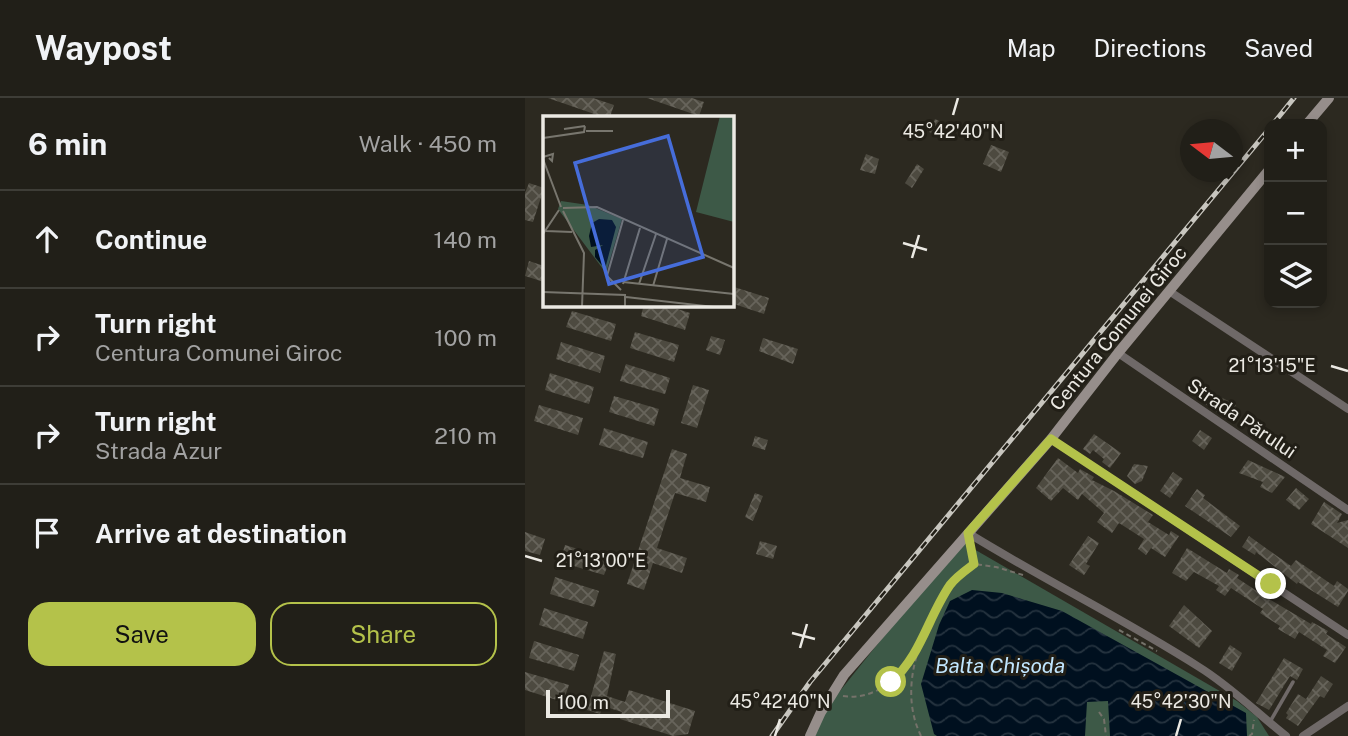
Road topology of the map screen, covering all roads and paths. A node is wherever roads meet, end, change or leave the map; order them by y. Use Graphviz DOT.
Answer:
graph roads {
  1 [pos="1329,98"];
  2 [pos="1311,119"];
  3 [pos="1264,176"];
  4 [pos="1169,291"];
  5 [pos="1118,353"];
  6 [pos="1348,409"];
  7 [pos="1051,439"];
  8 [pos="1348,510"];
  9 [pos="968,533"];
  10 [pos="974,564"];
  11 [pos="1030,577"];
  12 [pos="1117,628"];
  13 [pos="1348,635"];
  14 [pos="917,652"];
  15 [pos="1159,653"];
  16 [pos="1293,682"];
  17 [pos="832,694"];
  18 [pos="1348,706"];
  19 [pos="1099,712"];
  20 [pos="1255,719"];
  21 [pos="1269,722"];
  22 [pos="1316,733"];
  23 [pos="810,736"];
  24 [pos="921,736"];
  25 [pos="1105,736"];
  26 [pos="1249,736"];
  27 [pos="1286,736"];
  28 [pos="1303,736"];
  1 -- 2 [label="main road"];
  3 -- 4 [label="main road, Centura Comunei Giroc"];
  4 -- 5 [label="main road, Centura Comunei Giroc"];
  4 -- 6 [label="street"];
  5 -- 7 [label="main road, Centura Comunei Giroc"];
  5 -- 8 [label="street, Strada Părului"];
  7 -- 9 [label="main road, Centura Comunei Giroc"];
  7 -- 13 [label="street"];
  9 -- 10 [label="path"];
  9 -- 17 [label="main road, Centura Comunei Giroc"];
  9 -- 21 [label="street"];
  10 -- 11 [label="path"];
  10 -- 14 [label="path"];
  12 -- 15 [label="path"];
  14 -- 17 [label="path"];
  14 -- 24 [label="path"];
  16 -- 21 [label="lane"];
  17 -- 23 [label="main road, Centura Comunei Giroc"];
  18 -- 22 [label="street"];
  19 -- 25 [label="path"];
  20 -- 26 [label="path"];
  21 -- 27 [label="street"];
  22 -- 28 [label="street"];
}
